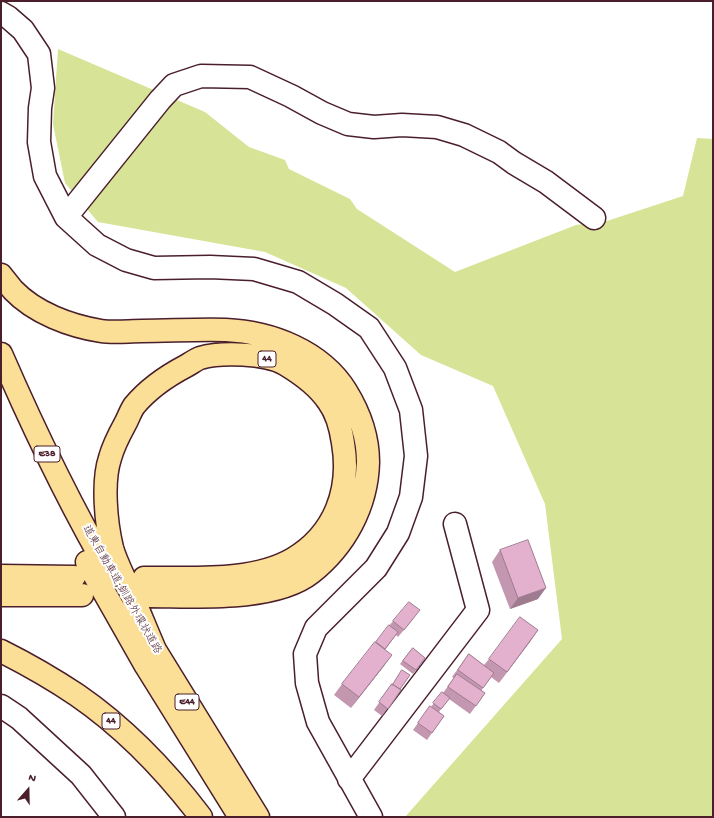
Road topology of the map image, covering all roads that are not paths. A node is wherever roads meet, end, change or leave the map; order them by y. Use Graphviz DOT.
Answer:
graph roads {
  1 [pos="1,13"];
  2 [pos="66,216"];
  3 [pos="594,218"];
  4 [pos="1,275"];
  5 [pos="1,354"];
  6 [pos="1,389"];
  7 [pos="455,524"];
  8 [pos="1,576"];
  9 [pos="94,587"];
  10 [pos="1,595"];
  11 [pos="155,650"];
  12 [pos="1,651"];
  13 [pos="1,706"];
  14 [pos="349,778"];
  15 [pos="114,817"];
  16 [pos="201,817"];
  17 [pos="240,817"];
  18 [pos="258,817"];
  19 [pos="371,817"];
  1 -- 2 [label="street"];
  2 -- 3 [label="street"];
  2 -- 14 [label="street"];
  4 -- 11 [label="highway, 44"];
  5 -- 9 [label="highway, 道東自動車道;釧路外環状道路 / E38"];
  6 -- 9 [label="highway, 道東自動車道;釧路外環状道路 / E38"];
  7 -- 14 [label="street"];
  8 -- 9 [label="highway"];
  9 -- 10 [label="highway"];
  9 -- 11 [label="highway, 道東自動車道;釧路外環状道路 / E44"];
  9 -- 17 [label="highway, 道東自動車道;釧路外環状道路 / E44"];
  11 -- 18 [label="highway, 道東自動車道;釧路外環状道路 / E44"];
  12 -- 16 [label="highway, 44"];
  13 -- 15 [label="street"];
  14 -- 19 [label="street"];
}
